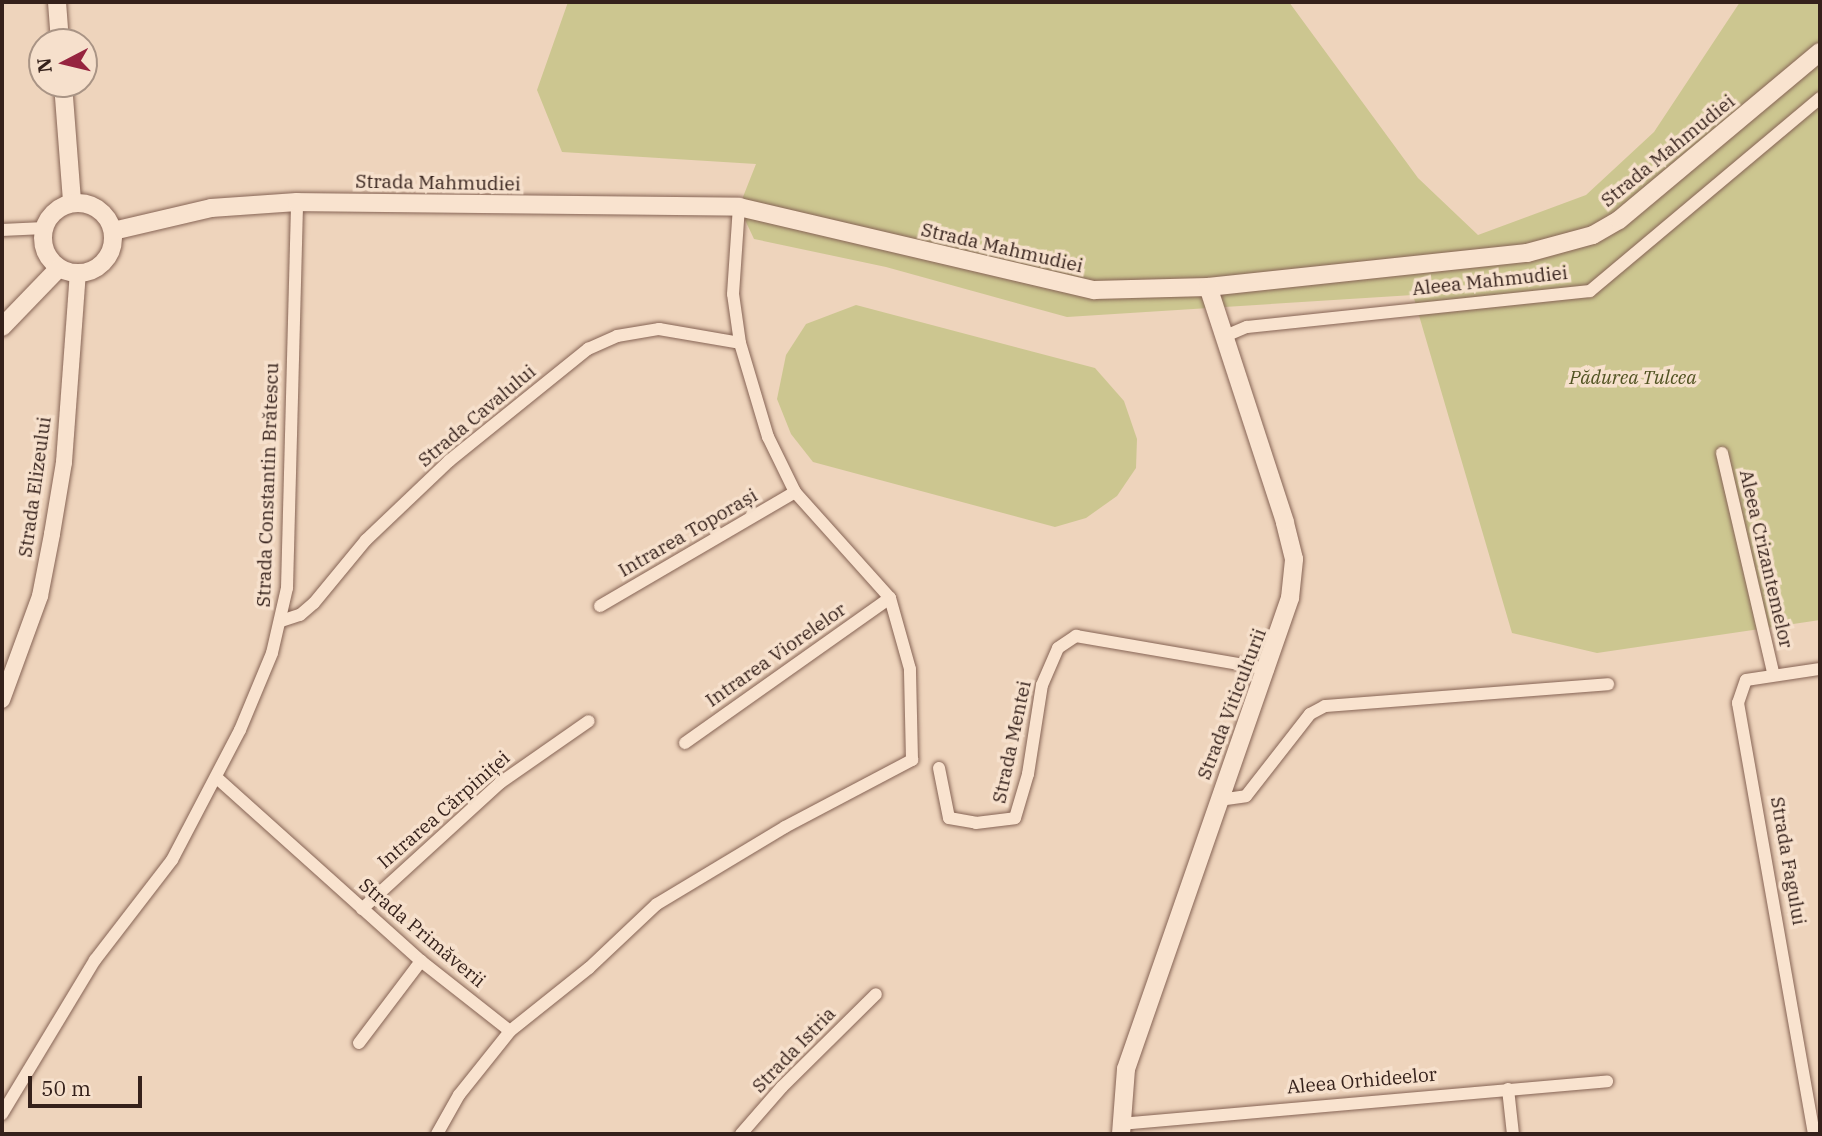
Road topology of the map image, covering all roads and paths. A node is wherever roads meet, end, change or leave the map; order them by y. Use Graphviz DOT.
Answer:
graph roads {
  1 [pos="57,2"];
  2 [pos="59,28"];
  3 [pos="1820,52"];
  4 [pos="64,98"];
  5 [pos="1820,98"];
  6 [pos="72,202"];
  7 [pos="297,202"];
  8 [pos="738,207"];
  9 [pos="44,228"];
  10 [pos="2,230"];
  11 [pos="113,231"];
  12 [pos="59,268"];
  13 [pos="78,274"];
  14 [pos="1208,287"];
  15 [pos="2,327"];
  16 [pos="1223,337"];
  17 [pos="740,343"];
  18 [pos="1722,453"];
  19 [pos="795,492"];
  20 [pos="890,598"];
  21 [pos="600,606"];
  22 [pos="281,621"];
  23 [pos="1268,669"];
  24 [pos="1820,669"];
  25 [pos="1773,673"];
  26 [pos="1608,684"];
  27 [pos="2,700"];
  28 [pos="589,721"];
  29 [pos="685,743"];
  30 [pos="939,768"];
  31 [pos="217,778"];
  32 [pos="1219,800"];
  33 [pos="362,909"];
  34 [pos="421,961"];
  35 [pos="876,994"];
  36 [pos="510,1031"];
  37 [pos="359,1043"];
  38 [pos="1607,1081"];
  39 [pos="1508,1089"];
  40 [pos="2,1114"];
  41 [pos="1121,1129"];
  42 [pos="437,1134"];
  43 [pos="741,1134"];
  44 [pos="1513,1134"];
  45 [pos="1814,1134"];
  1 -- 2 [label="main road"];
  3 -- 14 [label="main road, Strada Mahmudiei"];
  4 -- 6 [label="main road"];
  5 -- 16 [label="street, Aleea Mahmudiei"];
  6 -- 9 [label="main road"];
  6 -- 11 [label="main road"];
  7 -- 8 [label="main road, Strada Mahmudiei"];
  7 -- 11 [label="main road, Strada Mahmudiei"];
  7 -- 22 [label="street, Strada Constantin Brătescu"];
  8 -- 14 [label="main road, Strada Mahmudiei"];
  8 -- 17 [label="street"];
  9 -- 10 [label="street"];
  9 -- 12 [label="main road"];
  11 -- 13 [label="main road"];
  12 -- 13 [label="main road"];
  12 -- 15 [label="main road"];
  13 -- 27 [label="street, Strada Elizeului"];
  14 -- 16 [label="main road, Strada Viticulturii"];
  16 -- 23 [label="main road, Strada Viticulturii"];
  17 -- 19 [label="street"];
  17 -- 22 [label="street, Strada Cavalului"];
  18 -- 25 [label="street, Aleea Crizantemelor"];
  19 -- 20 [label="street"];
  19 -- 21 [label="street, Intrarea Toporași"];
  20 -- 29 [label="street, Intrarea Viorelelor"];
  20 -- 36 [label="street"];
  22 -- 31 [label="street, Strada Constantin Brătescu"];
  23 -- 30 [label="street, Strada Mentei"];
  23 -- 32 [label="main road, Strada Viticulturii"];
  24 -- 25 [label="street"];
  25 -- 45 [label="street, Strada Fagului"];
  26 -- 32 [label="street"];
  28 -- 33 [label="street, Intrarea Cărpiniței"];
  31 -- 33 [label="street, Strada Primăverii"];
  31 -- 40 [label="street, Strada Constantin Brătescu"];
  32 -- 41 [label="main road, Strada Viticulturii"];
  33 -- 34 [label="street, Strada Primăverii"];
  34 -- 36 [label="street, Strada Primăverii"];
  34 -- 37 [label="street"];
  35 -- 43 [label="street, Strada Istria"];
  36 -- 42 [label="street"];
  38 -- 39 [label="street, Aleea Orhideelor"];
  39 -- 41 [label="street, Aleea Orhideelor"];
  39 -- 44 [label="street"];
}
